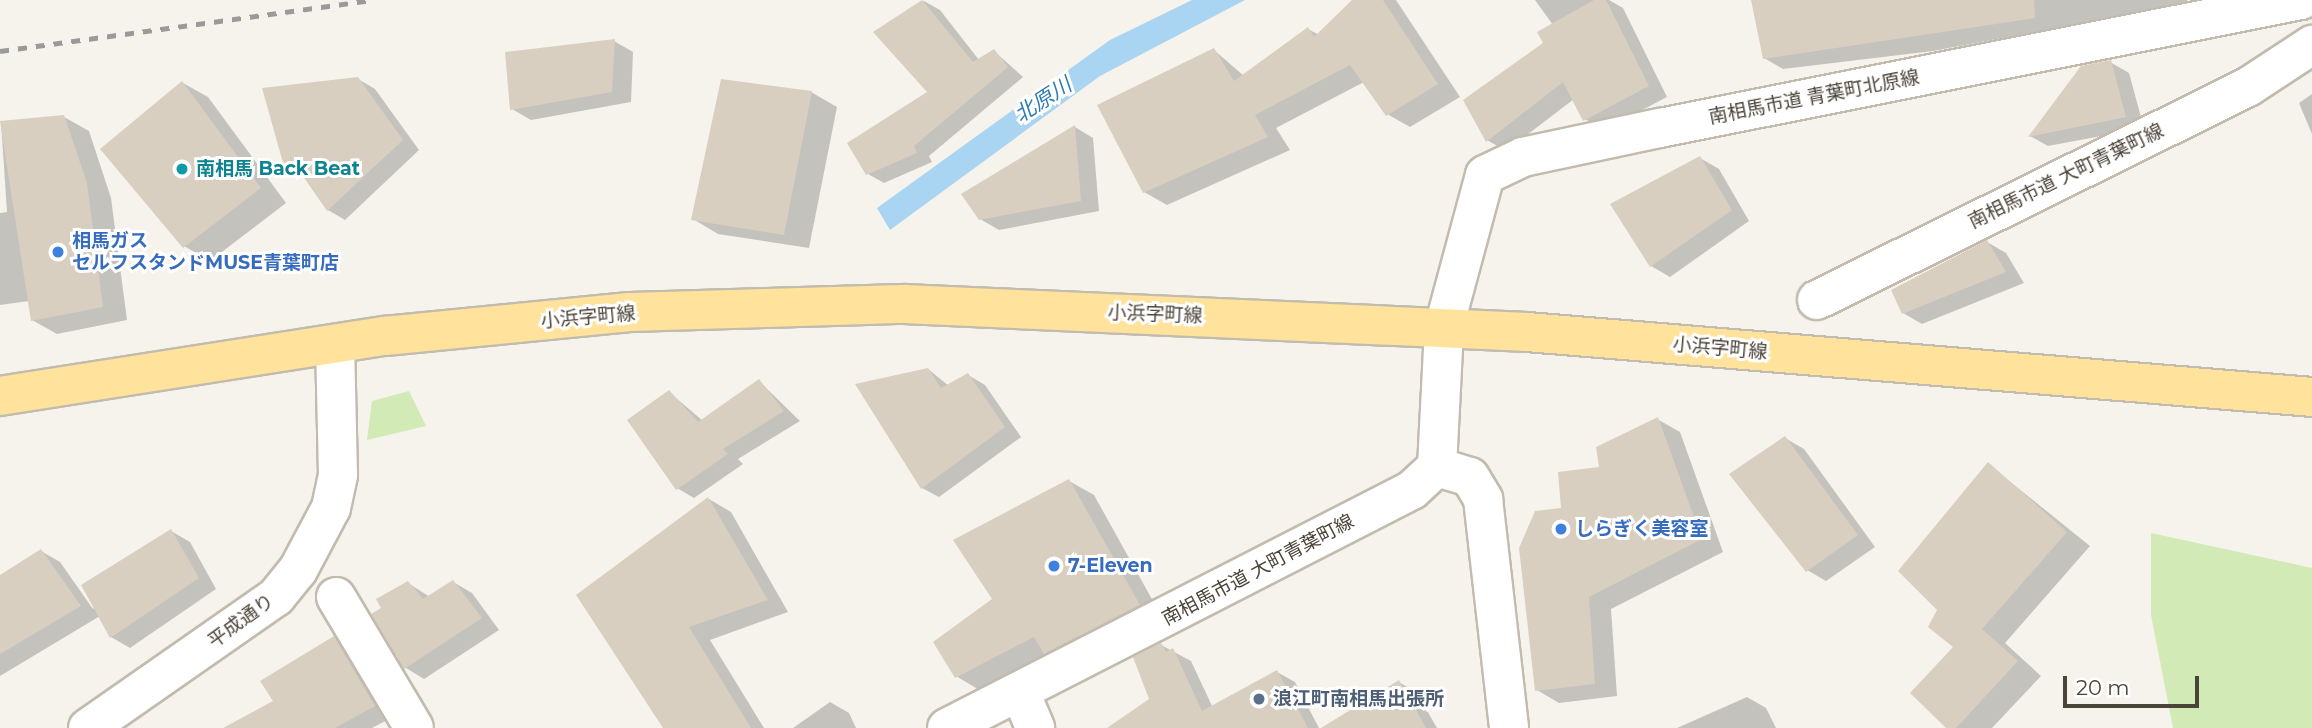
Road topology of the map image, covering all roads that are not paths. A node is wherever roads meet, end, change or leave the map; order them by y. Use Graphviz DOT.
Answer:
graph roads {
  1 [pos="2301,0"];
  2 [pos="2312,45"];
  3 [pos="1817,300"];
  4 [pos="1444,327"];
  5 [pos="335,344"];
  6 [pos="0,396"];
  7 [pos="2312,397"];
  8 [pos="1437,467"];
  9 [pos="336,597"];
  10 [pos="1020,692"];
  11 [pos="88,728"];
  12 [pos="414,728"];
  13 [pos="947,728"];
  14 [pos="1035,728"];
  15 [pos="1509,728"];
  1 -- 4 [label="street, 南相馬市道 青葉町北原線"];
  2 -- 3 [label="street, 南相馬市道 大町青葉町線"];
  4 -- 5 [label="main road, 小浜字町線"];
  4 -- 7 [label="main road, 小浜字町線"];
  4 -- 8 [label="street"];
  5 -- 6 [label="main road, 小浜字町線"];
  5 -- 11 [label="street, 平成通り"];
  8 -- 10 [label="street, 南相馬市道 大町青葉町線"];
  8 -- 15 [label="street"];
  9 -- 12 [label="street"];
  10 -- 13 [label="street, 南相馬市道 大町青葉町線"];
  10 -- 14 [label="street"];
}
